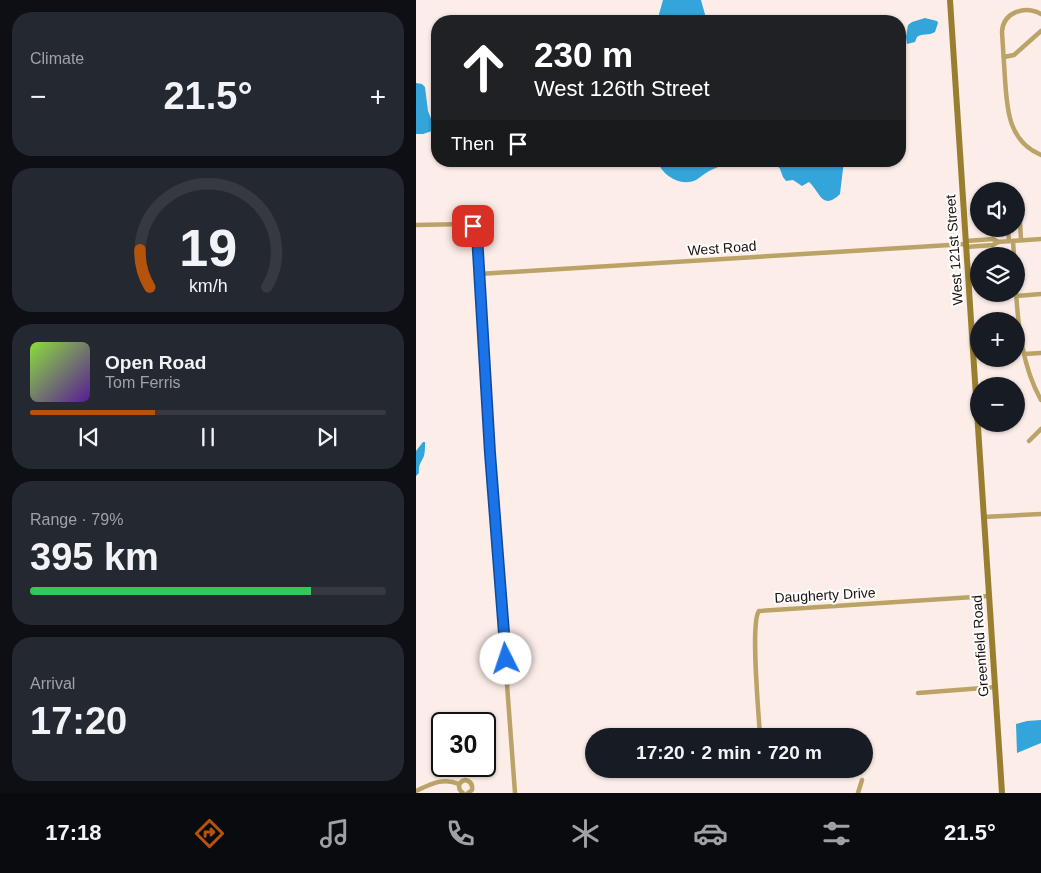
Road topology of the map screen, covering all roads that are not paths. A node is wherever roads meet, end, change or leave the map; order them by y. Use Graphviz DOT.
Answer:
graph roads {
  1 [pos="950,0"];
  2 [pos="1041,14"];
  3 [pos="1041,31"];
  4 [pos="1004,57"];
  5 [pos="1041,155"];
  6 [pos="416,225"];
  7 [pos="1010,237"];
  8 [pos="1021,237"];
  9 [pos="1041,239"];
  10 [pos="1021,240"];
  11 [pos="1011,241"];
  12 [pos="966,244"];
  13 [pos="1012,247"];
  14 [pos="479,274"];
  15 [pos="1025,294"];
  16 [pos="1041,294"];
  17 [pos="1041,353"];
  18 [pos="1025,354"];
  19 [pos="1025,357"];
  20 [pos="1041,400"];
  21 [pos="1041,429"];
  22 [pos="1029,441"];
  23 [pos="982,498"];
  24 [pos="1041,514"];
  25 [pos="984,517"];
  26 [pos="989,596"];
  27 [pos="996,687"];
  28 [pos="918,693"];
  29 [pos="760,728"];
  30 [pos="862,780"];
  31 [pos="460,784"];
  32 [pos="416,791"];
  33 [pos="463,793"];
  34 [pos="468,793"];
  35 [pos="515,793"];
  36 [pos="858,793"];
  37 [pos="1002,793"];
  1 -- 12 [label="street, West 121st Street"];
  2 -- 4 [label="street"];
  3 -- 4 [label="street"];
  4 -- 5 [label="street"];
  6 -- 14 [label="street"];
  7 -- 11 [label="street"];
  8 -- 10 [label="street"];
  9 -- 10 [label="street, West Road"];
  10 -- 11 [label="street, West Road"];
  11 -- 12 [label="street, West Road"];
  11 -- 13 [label="street"];
  12 -- 14 [label="street, West Road"];
  12 -- 23 [label="street, West 121st Street"];
  14 -- 35 [label="street"];
  15 -- 16 [label="street"];
  17 -- 18 [label="street"];
  19 -- 20 [label="street"];
  21 -- 22 [label="street"];
  23 -- 25 [label="street, Greenfield Road"];
  24 -- 25 [label="street"];
  25 -- 26 [label="street, Greenfield Road"];
  26 -- 27 [label="street, Greenfield Road"];
  26 -- 29 [label="street, Daugherty Drive"];
  27 -- 28 [label="street"];
  27 -- 37 [label="street, Greenfield Road"];
  30 -- 36 [label="street"];
  31 -- 32 [label="street"];
  31 -- 33 [label="street"];
  31 -- 34 [label="street"];
}
